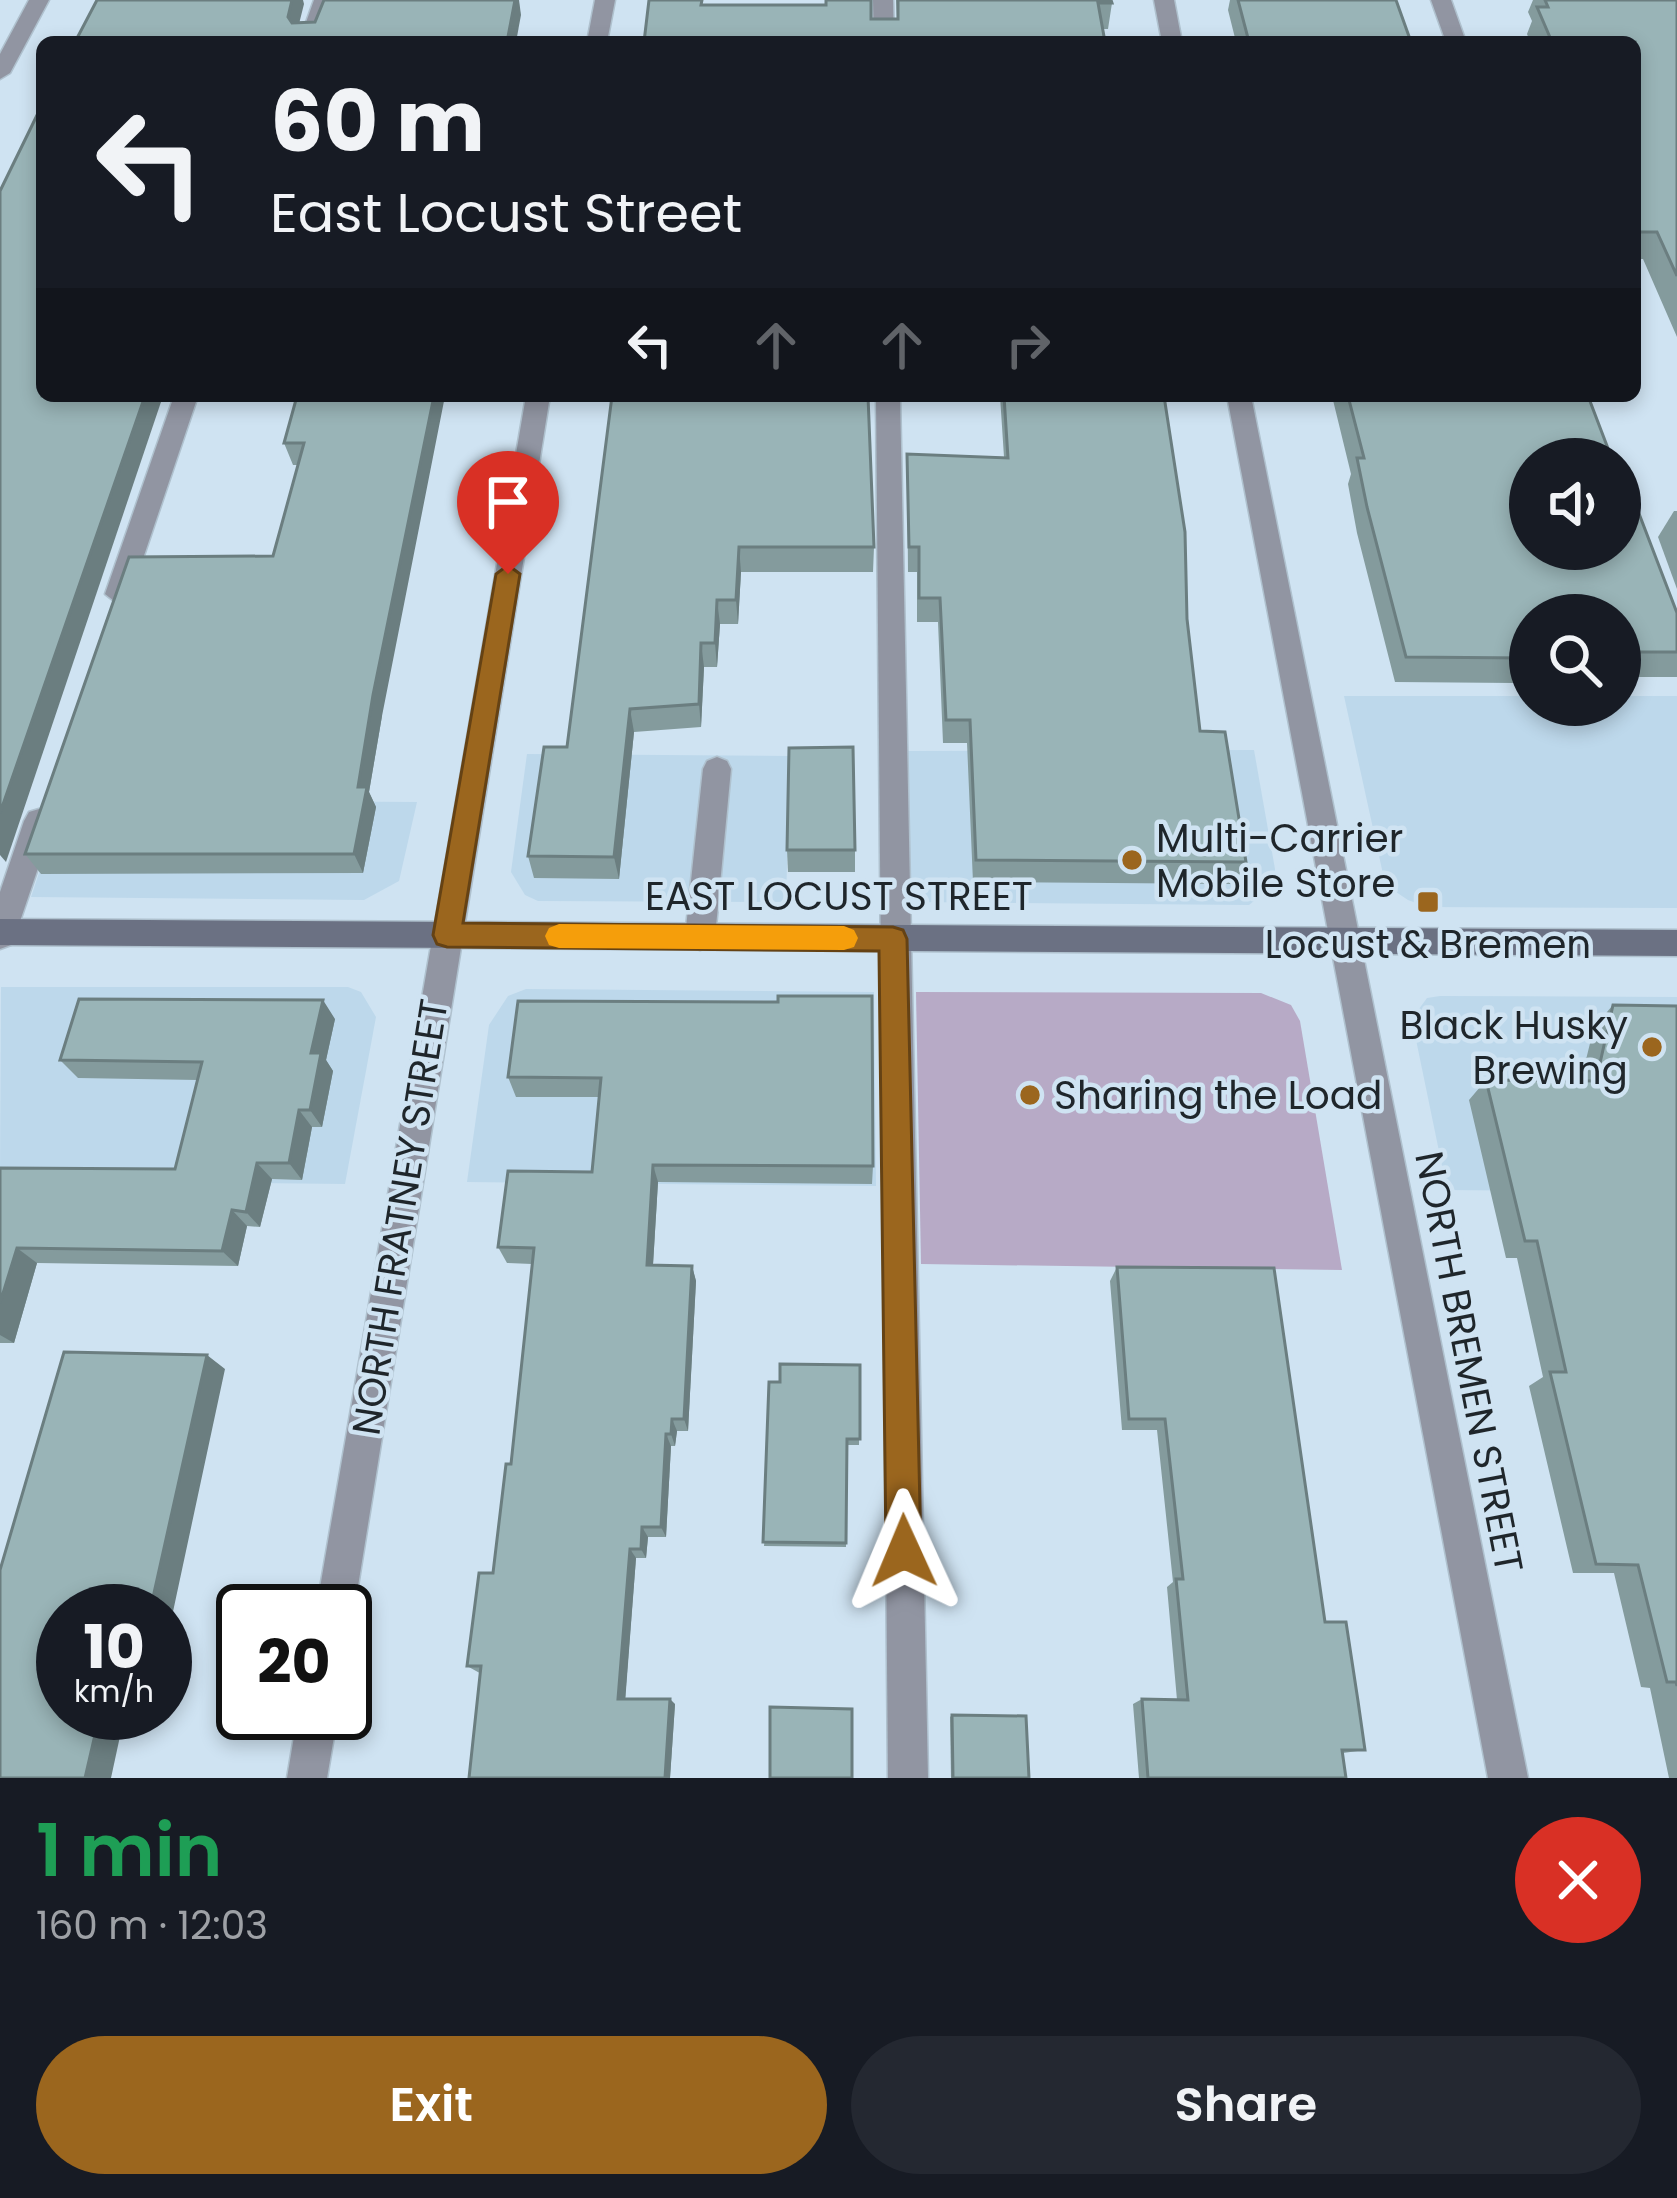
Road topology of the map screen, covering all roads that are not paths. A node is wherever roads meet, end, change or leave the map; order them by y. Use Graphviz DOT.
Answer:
graph roads {
  1 [pos="39,0"];
  2 [pos="323,0"];
  3 [pos="604,0"];
  4 [pos="884,0"];
  5 [pos="1164,0"];
  6 [pos="1441,0"];
  7 [pos="311,36"];
  8 [pos="599,36"];
  9 [pos="884,36"];
  10 [pos="1171,36"];
  11 [pos="1454,36"];
  12 [pos="0,74"];
  13 [pos="184,402"];
  14 [pos="537,402"];
  15 [pos="888,402"];
  16 [pos="1240,402"];
  17 [pos="110,618"];
  18 [pos="717,770"];
  19 [pos="48,796"];
  20 [pos="0,933"];
  21 [pos="447,935"];
  22 [pos="700,937"];
  23 [pos="893,939"];
  24 [pos="1344,942"];
  25 [pos="1677,943"];
  26 [pos="339,1584"];
  27 [pos="313,1740"];
  28 [pos="307,1778"];
  29 [pos="908,1778"];
  30 [pos="1508,1778"];
  1 -- 12 [label="street"];
  2 -- 7 [label="street"];
  3 -- 8 [label="street"];
  4 -- 9 [label="street"];
  5 -- 10 [label="street"];
  6 -- 11 [label="street"];
  13 -- 17 [label="street"];
  14 -- 21 [label="street, NORTH FRATNEY STREET"];
  15 -- 23 [label="street"];
  16 -- 24 [label="street, NORTH BREMEN STREET"];
  18 -- 22 [label="street"];
  19 -- 20 [label="street"];
  20 -- 21 [label="main road, EAST LOCUST STREET"];
  21 -- 22 [label="main road, EAST LOCUST STREET"];
  21 -- 26 [label="street, NORTH FRATNEY STREET"];
  22 -- 23 [label="main road, EAST LOCUST STREET"];
  23 -- 24 [label="main road, EAST LOCUST STREET"];
  23 -- 29 [label="street"];
  24 -- 25 [label="main road, EAST LOCUST STREET"];
  24 -- 30 [label="street, NORTH BREMEN STREET"];
  27 -- 28 [label="street"];
}
